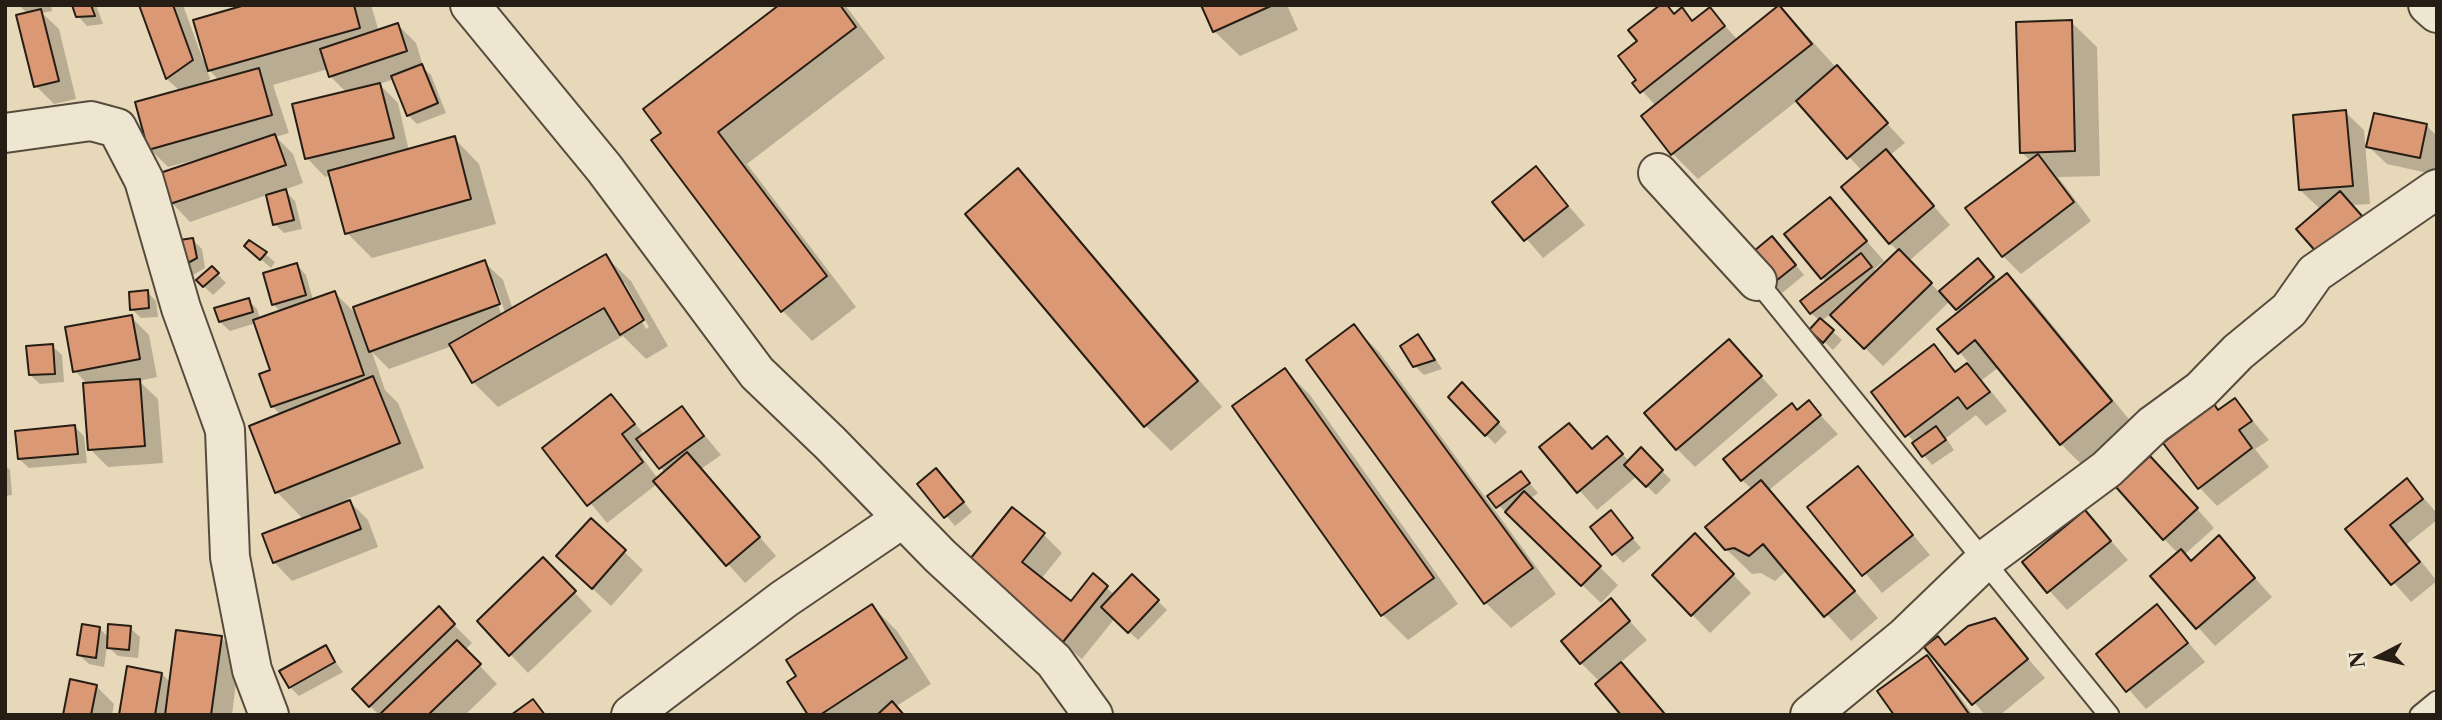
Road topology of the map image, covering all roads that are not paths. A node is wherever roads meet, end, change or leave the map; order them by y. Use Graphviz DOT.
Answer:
graph roads {
  1 [pos="470,5"];
  2 [pos="2428,5"];
  3 [pos="2437,13"];
  4 [pos="5,133"];
  5 [pos="1658,173"];
  6 [pos="2437,189"];
  7 [pos="1757,281"];
  8 [pos="903,518"];
  9 [pos="1986,559"];
  10 [pos="2437,701"];
  11 [pos="268,715"];
  12 [pos="631,715"];
  13 [pos="1093,715"];
  14 [pos="1810,715"];
  15 [pos="2109,715"];
  16 [pos="2420,715"];
  1 -- 8 [label="street"];
  2 -- 3 [label="street"];
  4 -- 11 [label="street"];
  5 -- 7 [label="street"];
  6 -- 9 [label="street"];
  7 -- 9 [label="lane"];
  8 -- 12 [label="street"];
  8 -- 13 [label="street"];
  9 -- 14 [label="street"];
  9 -- 15 [label="lane"];
  10 -- 16 [label="lane"];
}
